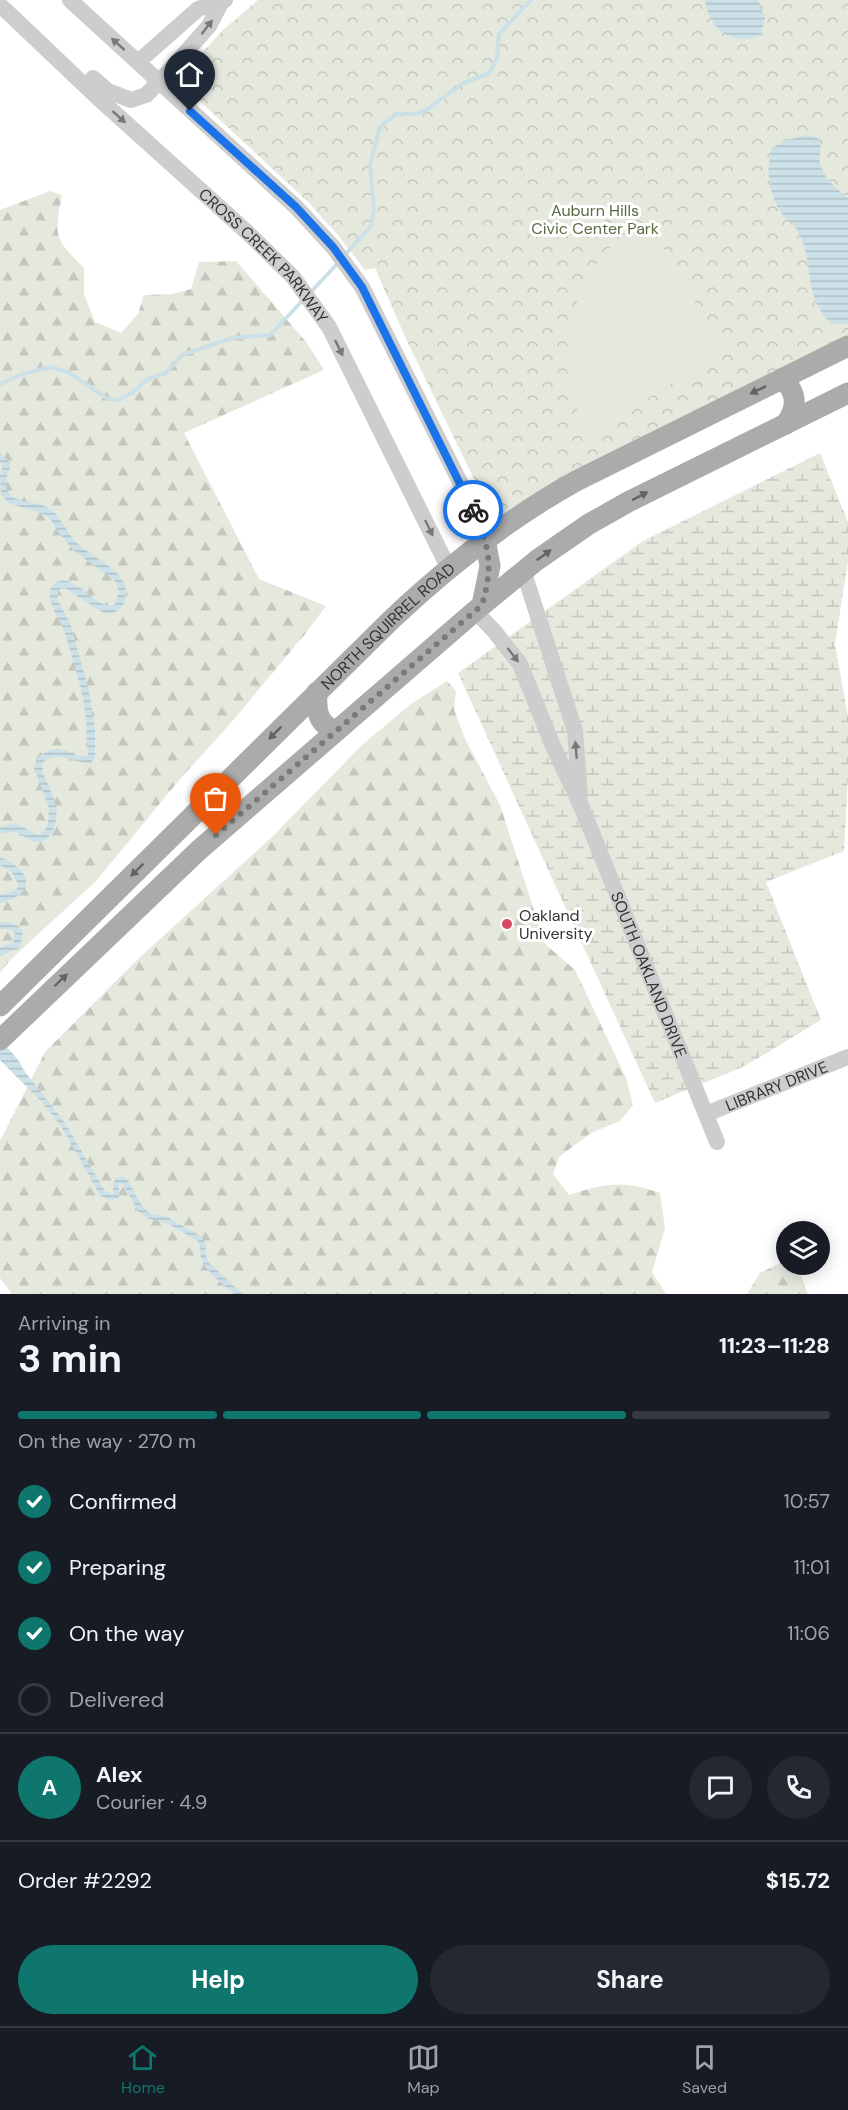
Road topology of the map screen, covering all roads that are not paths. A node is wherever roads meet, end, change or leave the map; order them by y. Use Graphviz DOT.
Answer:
graph roads {
  1 [pos="70,0"];
  2 [pos="224,1"];
  3 [pos="0,5"];
  4 [pos="31,35"];
  5 [pos="138,62"];
  6 [pos="159,82"];
  7 [pos="848,346"];
  8 [pos="783,378"];
  9 [pos="848,393"];
  10 [pos="786,424"];
  11 [pos="485,539"];
  12 [pos="448,567"];
  13 [pos="524,570"];
  14 [pos="479,608"];
  15 [pos="317,692"];
  16 [pos="336,731"];
  17 [pos="582,808"];
  18 [pos="2,1004"];
  19 [pos="0,1040"];
  20 [pos="848,1057"];
  21 [pos="706,1114"];
  22 [pos="717,1142"];
  5 -- 1 [label="street, one-way"];
  2 -- 5 [label="street"];
  6 -- 2 [label="street, one-way"];
  3 -- 4 [label="street, CROSS CREEK PARKWAY"];
  4 -- 6 [label="street"];
  4 -- 12 [label="street, CROSS CREEK PARKWAY, one-way"];
  5 -- 6 [label="street"];
  6 -- 11 [label="street"];
  7 -- 8 [label="main road, NORTH SQUIRREL ROAD"];
  8 -- 10 [label="main road"];
  8 -- 11 [label="main road, NORTH SQUIRREL ROAD, one-way"];
  9 -- 10 [label="main road"];
  13 -- 10 [label="main road, one-way"];
  11 -- 12 [label="main road, NORTH SQUIRREL ROAD"];
  11 -- 14 [label="main road"];
  12 -- 15 [label="main road, NORTH SQUIRREL ROAD"];
  13 -- 14 [label="main road"];
  17 -- 13 [label="street, SOUTH OAKLAND DRIVE, one-way"];
  14 -- 16 [label="main road"];
  14 -- 17 [label="street, SOUTH OAKLAND DRIVE, one-way"];
  15 -- 16 [label="main road"];
  15 -- 18 [label="main road, NORTH SQUIRREL ROAD, one-way"];
  19 -- 16 [label="main road, one-way"];
  17 -- 21 [label="street, SOUTH OAKLAND DRIVE"];
  20 -- 21 [label="street, LIBRARY DRIVE"];
  21 -- 22 [label="street, SOUTH OAKLAND DRIVE"];
}
